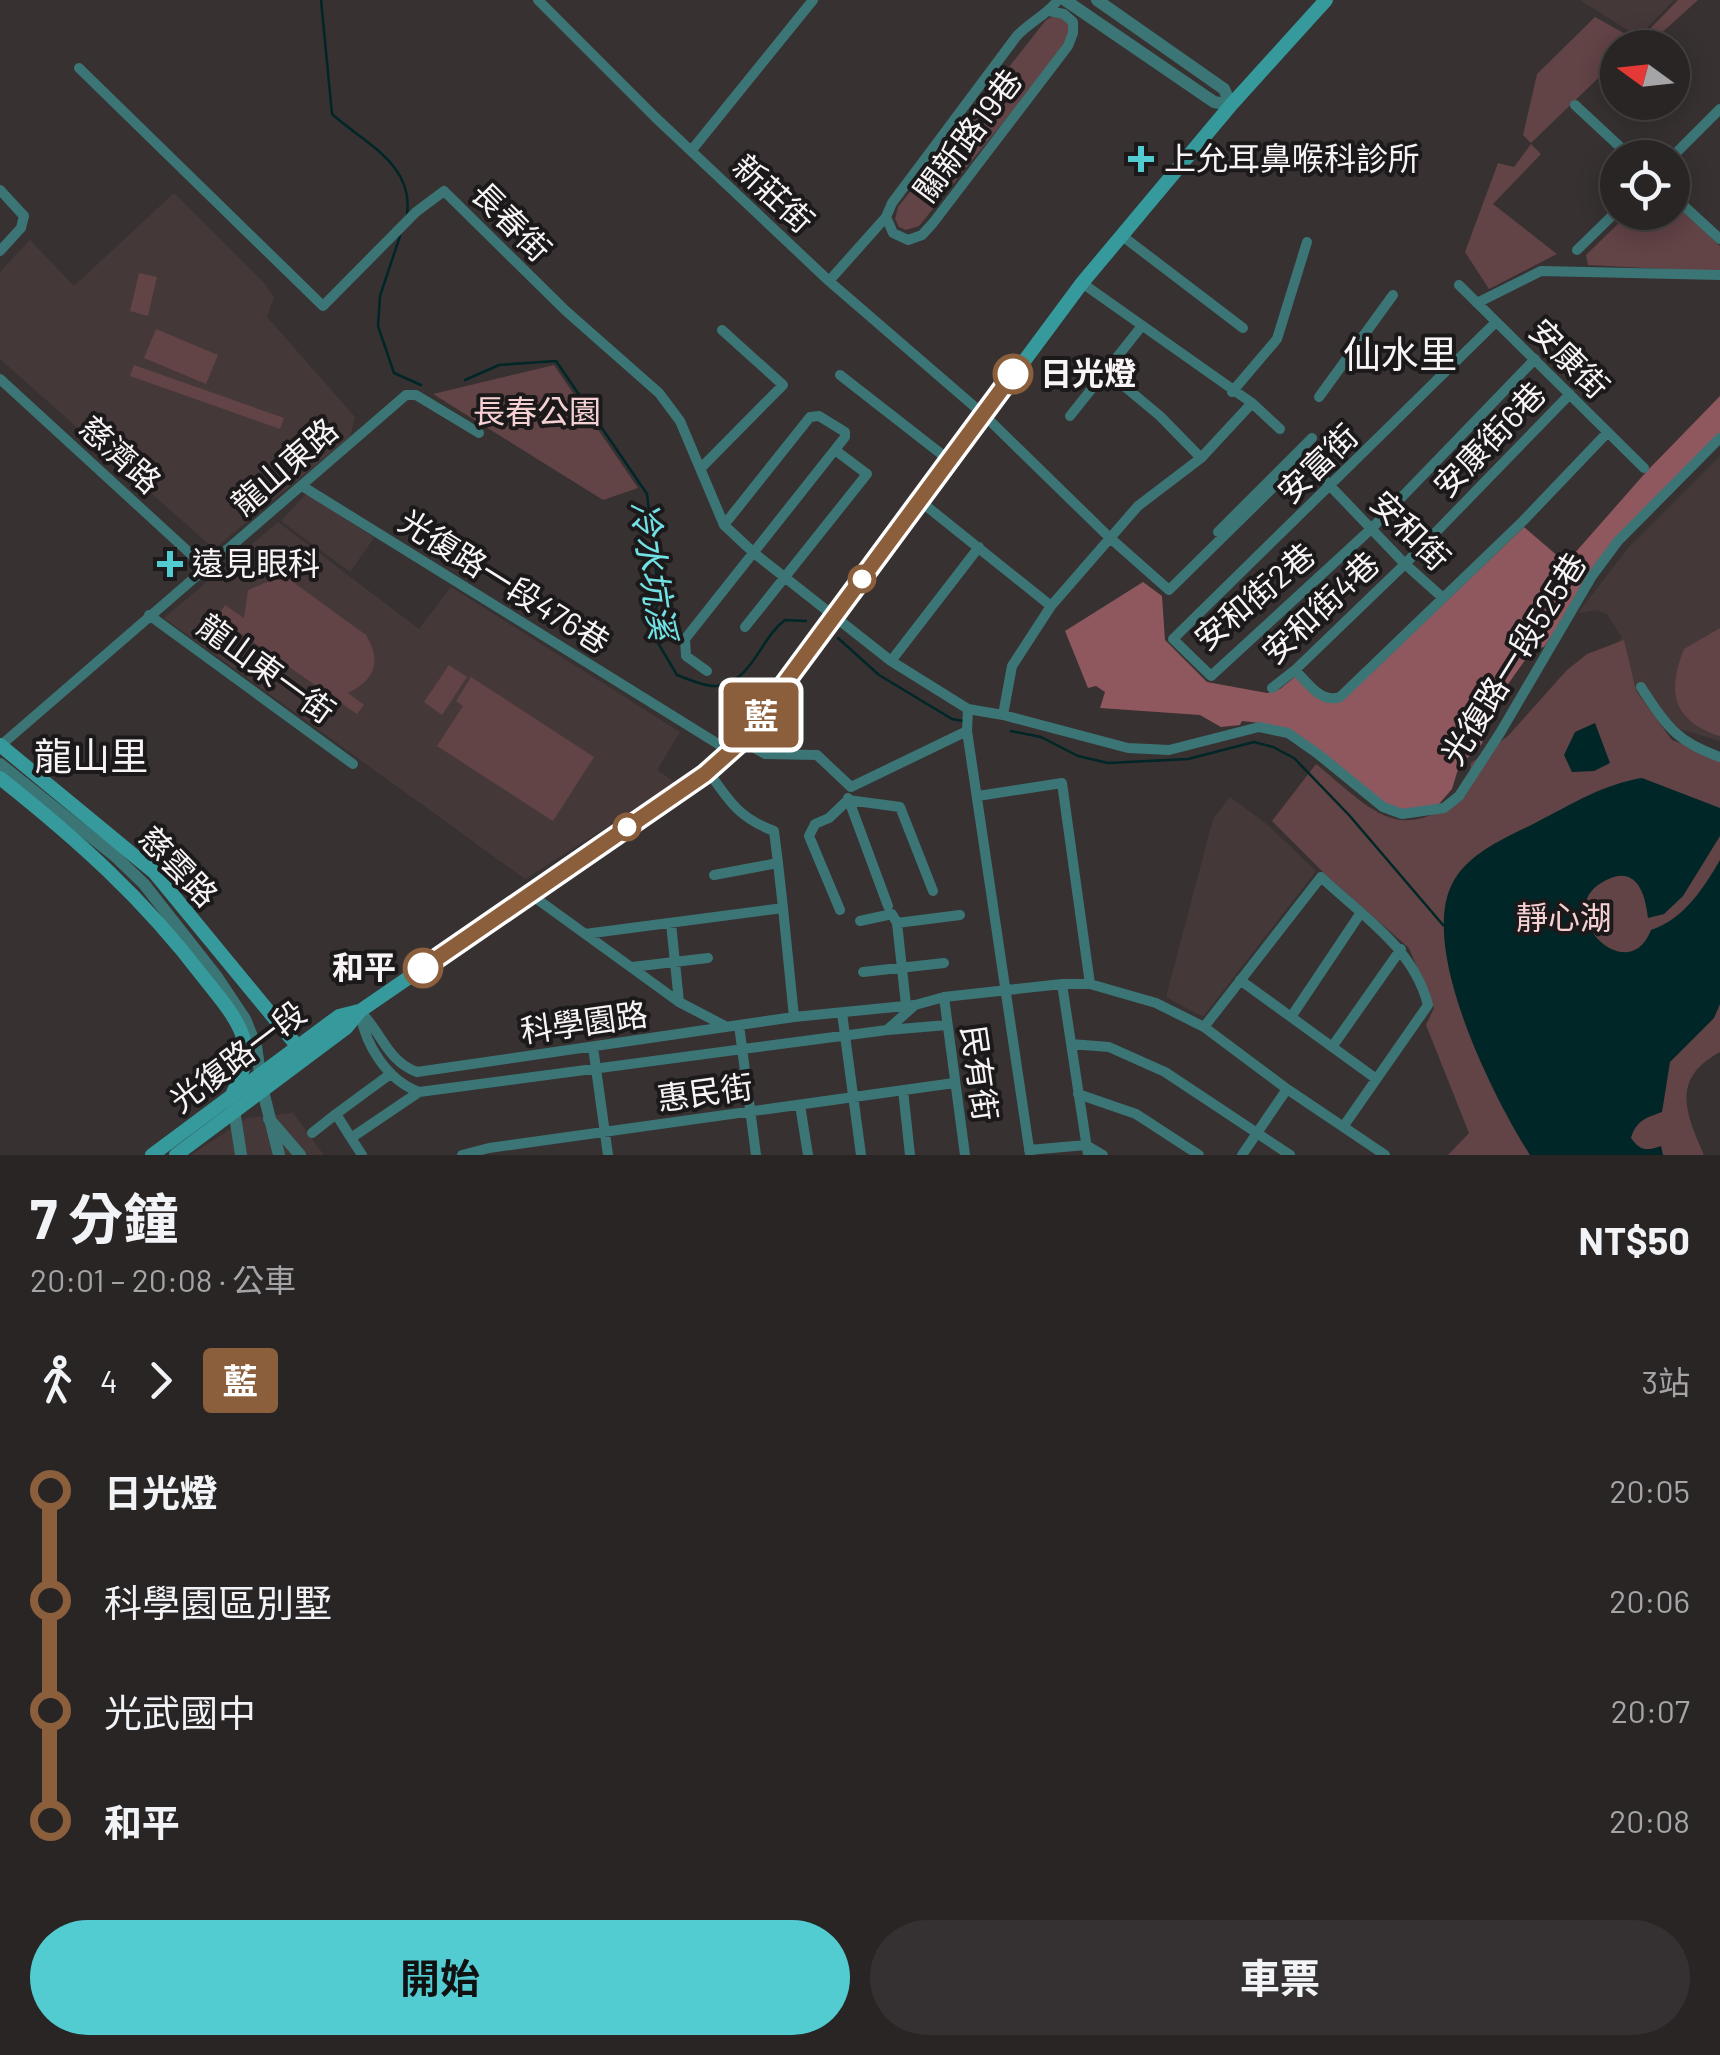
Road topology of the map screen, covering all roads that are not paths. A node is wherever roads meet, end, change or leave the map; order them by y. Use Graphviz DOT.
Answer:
graph roads {
  1 [pos="538,0"];
  2 [pos="558,0"];
  3 [pos="813,0"];
  4 [pos="1062,0"];
  5 [pos="1097,0"];
  6 [pos="1326,0"];
  7 [pos="548,10"];
  8 [pos="1049,11"];
  9 [pos="1077,17"];
  10 [pos="79,68"];
  11 [pos="1575,104"];
  12 [pos="1231,105"];
  13 [pos="1720,109"];
  14 [pos="1613,140"];
  15 [pos="1689,140"];
  16 [pos="690,150"];
  17 [pos="0,190"];
  18 [pos="1690,212"];
  19 [pos="886,217"];
  20 [pos="1600,228"];
  21 [pos="1121,235"];
  22 [pos="1720,239"];
  23 [pos="1307,242"];
  24 [pos="1577,250"];
  25 [pos="0,251"];
  26 [pos="1720,276"];
  27 [pos="829,282"];
  28 [pos="1082,283"];
  29 [pos="1459,285"];
  30 [pos="1393,294"];
  31 [pos="1478,303"];
  32 [pos="1496,322"];
  33 [pos="1141,326"];
  34 [pos="1244,328"];
  35 [pos="722,330"];
  36 [pos="1534,359"];
  37 [pos="1106,371"];
  38 [pos="840,376"];
  39 [pos="0,379"];
  40 [pos="1232,392"];
  41 [pos="1570,394"];
  42 [pos="1319,397"];
  43 [pos="1252,403"];
  44 [pos="983,414"];
  45 [pos="1070,416"];
  46 [pos="1280,429"];
  47 [pos="479,433"];
  48 [pos="1607,433"];
  49 [pos="1312,438"];
  50 [pos="1720,438"];
  51 [pos="835,450"];
  52 [pos="1201,458"];
  53 [pos="949,460"];
  54 [pos="702,467"];
  55 [pos="1644,468"];
  56 [pos="302,486"];
  57 [pos="1331,487"];
  58 [pos="920,500"];
  59 [pos="724,525"];
  60 [pos="1372,529"];
  61 [pos="1108,537"];
  62 [pos="978,547"];
  63 [pos="754,553"];
  64 [pos="1405,564"];
  65 [pos="206,568"];
  66 [pos="786,578"];
  67 [pos="1169,590"];
  68 [pos="1443,598"];
  69 [pos="1051,606"];
  70 [pos="149,616"];
  71 [pos="834,617"];
  72 [pos="745,627"];
  73 [pos="1173,639"];
  74 [pos="891,661"];
  75 [pos="1295,670"];
  76 [pos="707,671"];
  77 [pos="1641,687"];
  78 [pos="1272,688"];
  79 [pos="968,710"];
  80 [pos="1002,715"];
  81 [pos="968,731"];
  82 [pos="0,746"];
  83 [pos="736,747"];
  84 [pos="1720,757"];
  85 [pos="0,764"];
  86 [pos="352,764"];
  87 [pos="708,771"];
  88 [pos="0,778"];
  89 [pos="851,787"];
  90 [pos="978,796"];
  91 [pos="848,800"];
  92 [pos="85,817"];
  93 [pos="71,836"];
  94 [pos="778,863"];
  95 [pos="714,875"];
  96 [pos="933,890"];
  97 [pos="530,894"];
  98 [pos="888,906"];
  99 [pos="784,908"];
  100 [pos="840,910"];
  101 [pos="1360,914"];
  102 [pos="960,915"];
  103 [pos="860,921"];
  104 [pos="670,923"];
  105 [pos="897,923"];
  106 [pos="585,934"];
  107 [pos="1401,949"];
  108 [pos="708,958"];
  109 [pos="675,963"];
  110 [pos="944,963"];
  111 [pos="632,968"];
  112 [pos="902,968"];
  113 [pos="863,972"];
  114 [pos="1240,980"];
  115 [pos="1062,984"];
  116 [pos="1090,984"];
  117 [pos="1006,990"];
  118 [pos="944,997"];
  119 [pos="679,1002"];
  120 [pos="911,1005"];
  121 [pos="360,1011"];
  122 [pos="842,1012"];
  123 [pos="1290,1016"];
  124 [pos="794,1018"];
  125 [pos="947,1025"];
  126 [pos="732,1026"];
  127 [pos="1204,1027"];
  128 [pos="887,1030"];
  129 [pos="845,1036"];
  130 [pos="1071,1044"];
  131 [pos="298,1047"];
  132 [pos="593,1047"];
  133 [pos="1332,1047"];
  134 [pos="742,1048"];
  135 [pos="596,1067"];
  136 [pos="389,1075"];
  137 [pos="1375,1078"];
  138 [pos="954,1083"];
  139 [pos="267,1086"];
  140 [pos="1287,1088"];
  141 [pos="903,1090"];
  142 [pos="418,1092"];
  143 [pos="1078,1094"];
  144 [pos="232,1095"];
  145 [pos="854,1096"];
  146 [pos="252,1098"];
  147 [pos="800,1105"];
  148 [pos="750,1111"];
  149 [pos="234,1112"];
  150 [pos="336,1114"];
  151 [pos="1343,1127"];
  152 [pos="312,1132"];
  153 [pos="605,1132"];
  154 [pos="1257,1132"];
  155 [pos="352,1138"];
  156 [pos="541,1149"];
  157 [pos="1087,1150"];
  158 [pos="1029,1152"];
  159 [pos="152,1155"];
  160 [pos="176,1155"];
  161 [pos="241,1155"];
  162 [pos="279,1155"];
  163 [pos="300,1155"];
  164 [pos="362,1155"];
  165 [pos="462,1155"];
  166 [pos="608,1155"];
  167 [pos="756,1155"];
  168 [pos="808,1155"];
  169 [pos="861,1155"];
  170 [pos="910,1155"];
  171 [pos="965,1155"];
  172 [pos="1102,1155"];
  173 [pos="1199,1155"];
  174 [pos="1242,1155"];
  175 [pos="1290,1155"];
  176 [pos="1386,1155"];
  1 -- 7 [label="street, 新莊街"];
  2 -- 7 [label="street"];
  3 -- 16 [label="street"];
  4 -- 8 [label="street, 關新路19巷"];
  4 -- 9 [label="street"];
  5 -- 12 [label="street"];
  6 -- 12 [label="main road, 光復路一段"];
  7 -- 16 [label="street, 新莊街"];
  8 -- 9 [label="street"];
  8 -- 19 [label="street, 關新路19巷"];
  9 -- 12 [label="street"];
  9 -- 19 [label="street, 關新路19巷"];
  10 -- 54 [label="street, 長春街"];
  11 -- 14 [label="street"];
  12 -- 21 [label="main road, 光復路一段"];
  13 -- 15 [label="street"];
  16 -- 27 [label="street, 新莊街"];
  17 -- 25 [label="street"];
  18 -- 22 [label="street"];
  19 -- 27 [label="street, 關新路19巷"];
  20 -- 24 [label="street"];
  21 -- 28 [label="main road, 光復路一段"];
  21 -- 34 [label="street"];
  23 -- 40 [label="street"];
  26 -- 31 [label="street"];
  27 -- 44 [label="street, 新莊街"];
  28 -- 33 [label="street"];
  28 -- 44 [label="main road, 光復路一段"];
  29 -- 31 [label="street, 安康街"];
  30 -- 42 [label="street"];
  31 -- 32 [label="street, 安康街"];
  32 -- 36 [label="street, 安康街"];
  32 -- 57 [label="street, 安富街"];
  33 -- 37 [label="street"];
  33 -- 40 [label="street"];
  35 -- 54 [label="street"];
  36 -- 41 [label="street, 安康街"];
  36 -- 60 [label="street"];
  37 -- 45 [label="street"];
  37 -- 52 [label="street"];
  38 -- 53 [label="street"];
  39 -- 65 [label="street, 慈濟路"];
  40 -- 43 [label="street"];
  41 -- 48 [label="street, 安康街"];
  41 -- 64 [label="street, 安康街6巷"];
  43 -- 46 [label="street"];
  43 -- 52 [label="street"];
  44 -- 53 [label="main road, 光復路一段"];
  44 -- 61 [label="street, 新莊街"];
  47 -- 56 [label="street, 龍山東路"];
  48 -- 55 [label="street, 安康街"];
  48 -- 68 [label="street"];
  49 -- 67 [label="street"];
  50 -- 80 [label="street, 光復路一段525巷"];
  51 -- 59 [label="street"];
  51 -- 63 [label="street"];
  51 -- 66 [label="street"];
  52 -- 61 [label="street"];
  53 -- 58 [label="main road, 光復路一段"];
  54 -- 59 [label="street, 長春街"];
  56 -- 65 [label="street, 龍山東路"];
  56 -- 83 [label="street, 光復路一段476巷"];
  57 -- 60 [label="street, 安和街"];
  57 -- 67 [label="street, 安和街"];
  57 -- 73 [label="street, 安富街"];
  58 -- 62 [label="street"];
  58 -- 71 [label="main road, 光復路一段"];
  59 -- 63 [label="street, 長春街"];
  60 -- 64 [label="street, 安和街"];
  60 -- 73 [label="street, 安和街2巷"];
  61 -- 67 [label="street, 新莊街"];
  61 -- 69 [label="street"];
  62 -- 69 [label="street"];
  62 -- 74 [label="street"];
  63 -- 66 [label="street, 長春街"];
  63 -- 76 [label="street"];
  64 -- 68 [label="street, 安和街"];
  64 -- 75 [label="street, 安和街4巷"];
  65 -- 70 [label="street, 龍山東路"];
  66 -- 71 [label="street, 長春街"];
  66 -- 72 [label="street"];
  68 -- 75 [label="street"];
  69 -- 80 [label="street"];
  70 -- 82 [label="street, 龍山東路"];
  70 -- 86 [label="street, 龍山東一街"];
  71 -- 74 [label="street, 光復路一段525巷"];
  71 -- 83 [label="main road, 光復路一段"];
  74 -- 79 [label="street, 光復路一段525巷"];
  75 -- 78 [label="street, 安和街4巷"];
  77 -- 84 [label="street"];
  79 -- 80 [label="street, 光復路一段525巷"];
  79 -- 81 [label="street"];
  81 -- 89 [label="street"];
  81 -- 90 [label="street"];
  82 -- 92 [label="main road, 慈雲路"];
  83 -- 87 [label="main road, 光復路一段"];
  83 -- 89 [label="street, 光復路一段476巷"];
  85 -- 162 [label="street"];
  87 -- 94 [label="street"];
  87 -- 97 [label="main road, 光復路一段"];
  88 -- 93 [label="main road, 慈雲路"];
  89 -- 91 [label="street"];
  90 -- 116 [label="street"];
  90 -- 117 [label="street"];
  91 -- 96 [label="street"];
  91 -- 98 [label="street"];
  91 -- 100 [label="street"];
  92 -- 93 [label="street"];
  92 -- 131 [label="main road, 慈雲路"];
  93 -- 144 [label="main road, 慈雲路"];
  94 -- 95 [label="street"];
  94 -- 99 [label="street"];
  97 -- 106 [label="street"];
  97 -- 121 [label="main road, 光復路一段"];
  99 -- 104 [label="street"];
  99 -- 124 [label="street"];
  101 -- 107 [label="street"];
  101 -- 114 [label="street"];
  101 -- 123 [label="street"];
  102 -- 105 [label="street"];
  103 -- 105 [label="street"];
  104 -- 106 [label="street"];
  104 -- 109 [label="street"];
  105 -- 112 [label="street"];
  106 -- 111 [label="street"];
  107 -- 133 [label="street"];
  107 -- 137 [label="street"];
  108 -- 109 [label="street"];
  109 -- 111 [label="street"];
  109 -- 119 [label="street"];
  110 -- 112 [label="street"];
  111 -- 119 [label="street"];
  112 -- 113 [label="street"];
  112 -- 120 [label="street"];
  114 -- 123 [label="street"];
  114 -- 127 [label="street"];
  115 -- 116 [label="street, 科學園路"];
  115 -- 117 [label="street, 科學園路"];
  115 -- 130 [label="street"];
  116 -- 127 [label="street, 科學園路"];
  117 -- 118 [label="street, 科學園路"];
  117 -- 158 [label="street"];
  118 -- 120 [label="street, 科學園路"];
  118 -- 125 [label="street, 民有街"];
  119 -- 126 [label="street"];
  120 -- 122 [label="street, 科學園路"];
  120 -- 128 [label="street, 科學園路"];
  121 -- 131 [label="main road, 光復路一段"];
  121 -- 132 [label="street, 科學園路"];
  121 -- 136 [label="street"];
  121 -- 139 [label="main road, 光復路一段"];
  122 -- 124 [label="street, 科學園路"];
  122 -- 129 [label="street"];
  123 -- 133 [label="street"];
  124 -- 126 [label="street, 科學園路"];
  125 -- 128 [label="street, 科學園路"];
  125 -- 138 [label="street, 民有街"];
  126 -- 132 [label="street, 科學園路"];
  126 -- 134 [label="street"];
  127 -- 140 [label="street, 科學園路"];
  128 -- 129 [label="street, 科學園路"];
  129 -- 134 [label="street, 科學園路"];
  129 -- 145 [label="street"];
  130 -- 143 [label="street"];
  130 -- 154 [label="street"];
  131 -- 144 [label="main road, 光復路一段"];
  132 -- 135 [label="street"];
  133 -- 137 [label="street"];
  134 -- 135 [label="street, 科學園路"];
  134 -- 148 [label="street"];
  135 -- 142 [label="street, 科學園路"];
  135 -- 153 [label="street"];
  136 -- 142 [label="street"];
  136 -- 150 [label="street"];
  137 -- 151 [label="street"];
  138 -- 141 [label="street, 惠民街"];
  138 -- 171 [label="street, 民有街"];
  139 -- 146 [label="main road, 光復路一段"];
  139 -- 163 [label="street"];
  140 -- 151 [label="street, 科學園路"];
  140 -- 154 [label="street"];
  141 -- 145 [label="street, 惠民街"];
  141 -- 170 [label="street"];
  142 -- 155 [label="street, 科學園路"];
  143 -- 157 [label="street"];
  143 -- 173 [label="street"];
  144 -- 146 [label="street"];
  144 -- 149 [label="street"];
  144 -- 159 [label="main road, 光復路一段"];
  145 -- 147 [label="street, 惠民街"];
  145 -- 169 [label="street"];
  146 -- 149 [label="main road, 光復路一段"];
  146 -- 163 [label="street"];
  147 -- 148 [label="street, 惠民街"];
  147 -- 168 [label="street"];
  148 -- 153 [label="street, 惠民街"];
  148 -- 167 [label="street"];
  149 -- 160 [label="main road, 光復路一段"];
  149 -- 161 [label="street"];
  150 -- 152 [label="street"];
  150 -- 155 [label="street"];
  151 -- 176 [label="street, 科學園路"];
  153 -- 156 [label="street, 惠民街"];
  153 -- 166 [label="street"];
  154 -- 174 [label="street"];
  154 -- 175 [label="street"];
  155 -- 164 [label="street"];
  156 -- 165 [label="street, 惠民街"];
  157 -- 158 [label="street"];
  157 -- 172 [label="street"];
}
